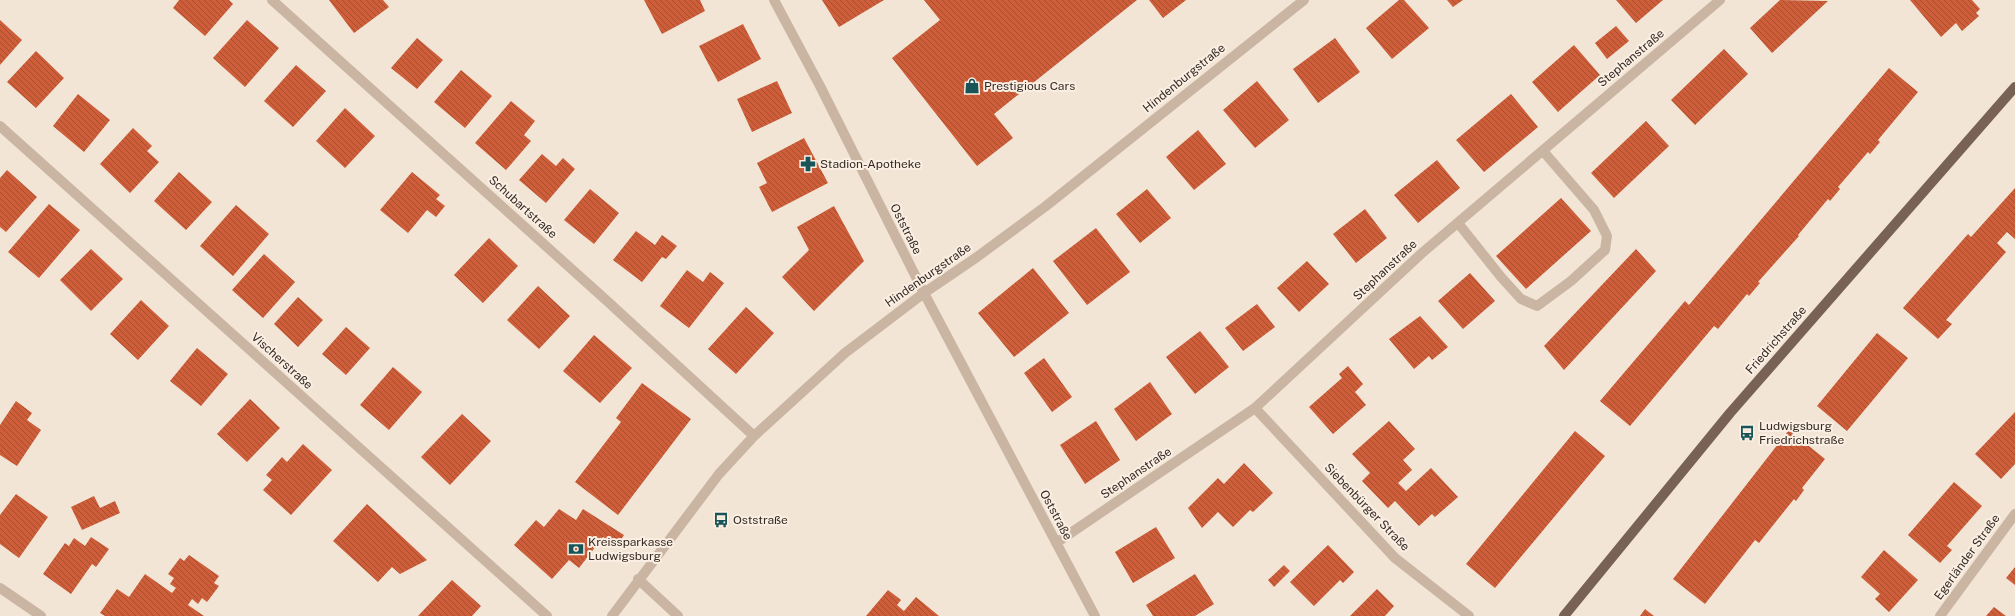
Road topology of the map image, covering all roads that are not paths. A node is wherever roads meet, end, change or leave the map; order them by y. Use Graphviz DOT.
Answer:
graph roads {
  1 [pos="272,0"];
  2 [pos="774,0"];
  3 [pos="1304,0"];
  4 [pos="1720,0"];
  5 [pos="2015,87"];
  6 [pos="0,126"];
  7 [pos="1543,151"];
  8 [pos="1458,223"];
  9 [pos="924,293"];
  10 [pos="1255,408"];
  11 [pos="754,436"];
  12 [pos="2015,514"];
  13 [pos="1056,543"];
  14 [pos="638,579"];
  15 [pos="0,588"];
  16 [pos="41,616"];
  17 [pos="547,616"];
  18 [pos="612,616"];
  19 [pos="678,616"];
  20 [pos="1095,616"];
  21 [pos="1469,616"];
  22 [pos="1564,616"];
  23 [pos="1940,616"];
  1 -- 11 [label="street, Schubartstraße"];
  2 -- 9 [label="street, Oststraße"];
  3 -- 9 [label="street, Hindenburgstraße"];
  4 -- 7 [label="street, Stephanstraße"];
  5 -- 22 [label="main road, Friedrichstraße"];
  6 -- 17 [label="street, Vischerstraße"];
  7 -- 8 [label="street, Stephanstraße"];
  7 -- 8 [label="street"];
  8 -- 10 [label="street, Stephanstraße"];
  9 -- 11 [label="street, Hindenburgstraße"];
  9 -- 13 [label="street, Oststraße"];
  10 -- 13 [label="street, Stephanstraße"];
  10 -- 21 [label="street, Siebenbürger Straße"];
  11 -- 14 [label="street, Hindenburgstraße"];
  12 -- 23 [label="street, Egerländer Straße"];
  13 -- 20 [label="street, Oststraße"];
  14 -- 18 [label="street, Hindenburgstraße"];
  14 -- 19 [label="street"];
  15 -- 16 [label="street"];
}
